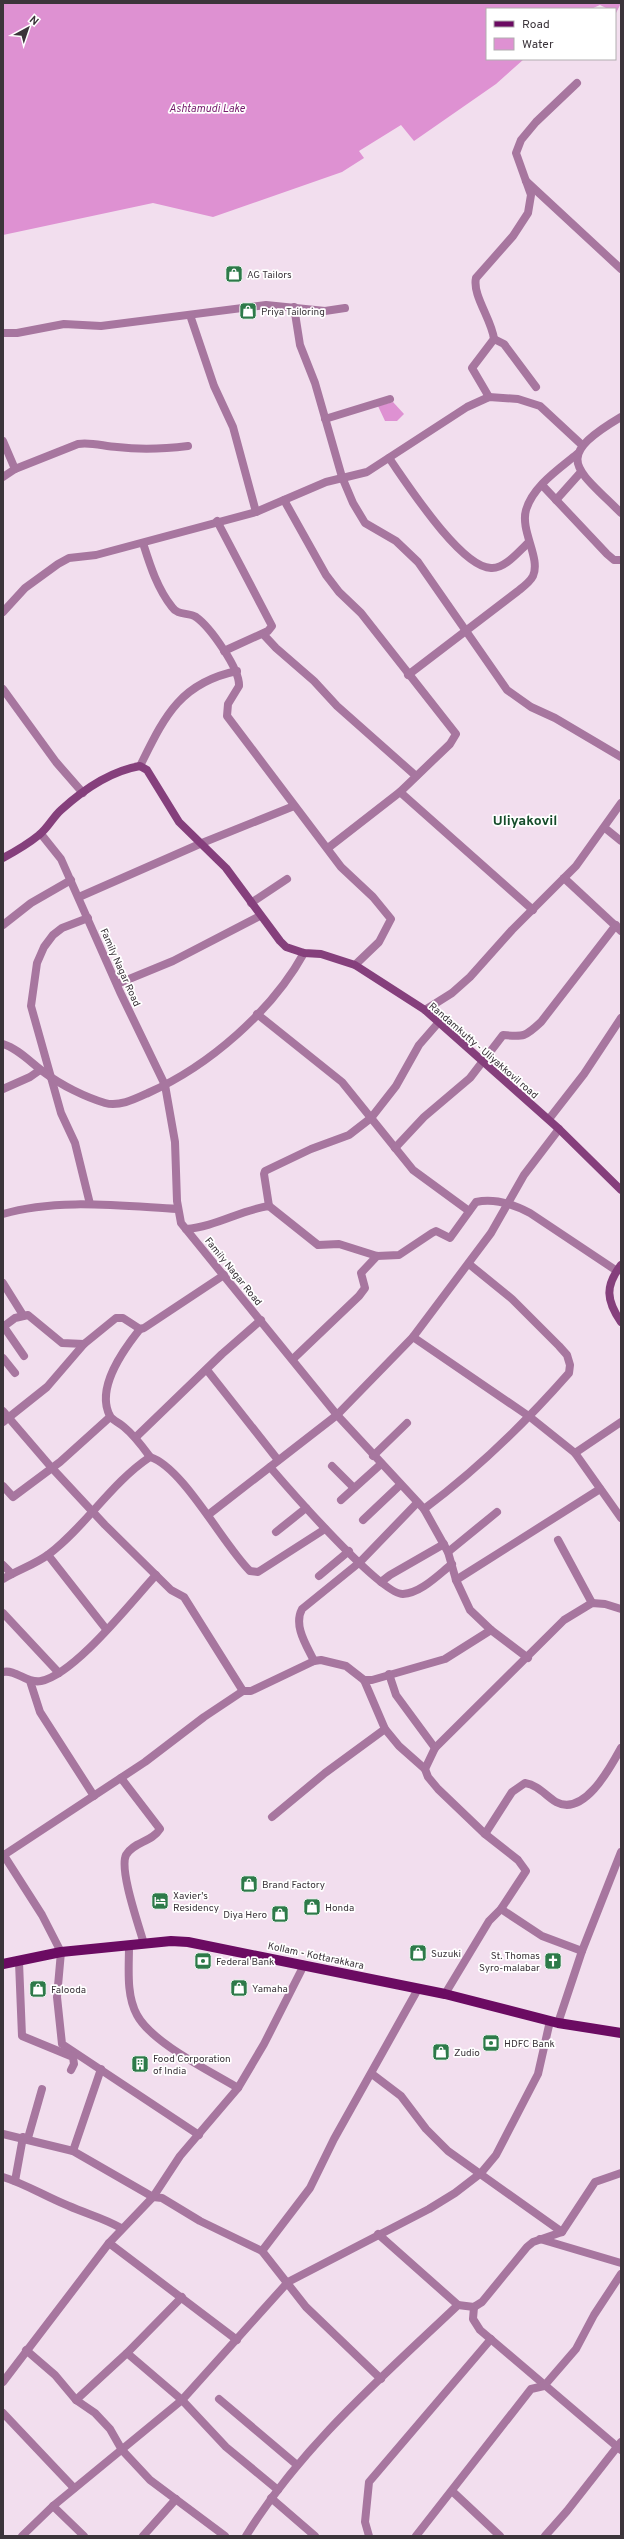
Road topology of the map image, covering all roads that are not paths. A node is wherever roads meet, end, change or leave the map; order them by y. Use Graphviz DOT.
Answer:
graph roads {
  1 [pos="577,83"];
  2 [pos="526,180"];
  3 [pos="621,269"];
  4 [pos="294,307"];
  5 [pos="345,308"];
  6 [pos="190,315"];
  7 [pos="3,333"];
  8 [pos="494,339"];
  9 [pos="536,387"];
  10 [pos="489,397"];
  11 [pos="390,399"];
  12 [pos="621,417"];
  13 [pos="324,418"];
  14 [pos="3,441"];
  15 [pos="582,445"];
  16 [pos="188,446"];
  17 [pos="577,454"];
  18 [pos="389,458"];
  19 [pos="15,469"];
  20 [pos="581,472"];
  21 [pos="3,477"];
  22 [pos="342,477"];
  23 [pos="542,485"];
  24 [pos="284,500"];
  25 [pos="556,500"];
  26 [pos="256,512"];
  27 [pos="621,513"];
  28 [pos="217,521"];
  29 [pos="528,542"];
  30 [pos="143,543"];
  31 [pos="621,560"];
  32 [pos="3,612"];
  33 [pos="466,631"];
  34 [pos="263,634"];
  35 [pos="224,651"];
  36 [pos="237,671"];
  37 [pos="408,675"];
  38 [pos="3,689"];
  39 [pos="621,756"];
  40 [pos="140,766"];
  41 [pos="416,776"];
  42 [pos="400,792"];
  43 [pos="83,794"];
  44 [pos="621,803"];
  45 [pos="294,806"];
  46 [pos="605,828"];
  47 [pos="41,834"];
  48 [pos="621,841"];
  49 [pos="202,843"];
  50 [pos="328,848"];
  51 [pos="3,858"];
  52 [pos="564,878"];
  53 [pos="287,879"];
  54 [pos="71,880"];
  55 [pos="79,897"];
  56 [pos="251,903"];
  57 [pos="533,910"];
  58 [pos="260,916"];
  59 [pos="88,918"];
  60 [pos="3,925"];
  61 [pos="618,928"];
  62 [pos="304,953"];
  63 [pos="355,965"];
  64 [pos="117,984"];
  65 [pos="425,1010"];
  66 [pos="257,1014"];
  67 [pos="439,1022"];
  68 [pos="620,1022"];
  69 [pos="3,1044"];
  70 [pos="482,1062"];
  71 [pos="40,1070"];
  72 [pos="53,1078"];
  73 [pos="166,1085"];
  74 [pos="3,1089"];
  75 [pos="371,1118"];
  76 [pos="549,1119"];
  77 [pos="559,1129"];
  78 [pos="395,1148"];
  79 [pos="621,1190"];
  80 [pos="508,1203"];
  81 [pos="90,1204"];
  82 [pos="269,1206"];
  83 [pos="177,1209"];
  84 [pos="469,1210"];
  85 [pos="3,1214"];
  86 [pos="186,1228"];
  87 [pos="377,1256"];
  88 [pos="469,1264"];
  89 [pos="619,1268"];
  90 [pos="224,1275"];
  91 [pos="3,1283"];
  92 [pos="23,1315"];
  93 [pos="261,1320"];
  94 [pos="621,1322"];
  95 [pos="3,1327"];
  96 [pos="140,1329"];
  97 [pos="412,1337"];
  98 [pos="84,1344"];
  99 [pos="24,1356"];
  100 [pos="3,1358"];
  101 [pos="293,1358"];
  102 [pos="207,1370"];
  103 [pos="14,1373"];
  104 [pos="3,1411"];
  105 [pos="337,1415"];
  106 [pos="110,1417"];
  107 [pos="530,1417"];
  108 [pos="6,1420"];
  109 [pos="621,1422"];
  110 [pos="407,1423"];
  111 [pos="136,1437"];
  112 [pos="575,1453"];
  113 [pos="373,1456"];
  114 [pos="150,1457"];
  115 [pos="278,1460"];
  116 [pos="381,1464"];
  117 [pos="332,1466"];
  118 [pos="51,1467"];
  119 [pos="270,1467"];
  120 [pos="400,1485"];
  121 [pos="3,1486"];
  122 [pos="354,1488"];
  123 [pos="600,1489"];
  124 [pos="341,1500"];
  125 [pos="417,1503"];
  126 [pos="306,1508"];
  127 [pos="424,1509"];
  128 [pos="497,1512"];
  129 [pos="94,1513"];
  130 [pos="208,1515"];
  131 [pos="621,1518"];
  132 [pos="363,1520"];
  133 [pos="325,1529"];
  134 [pos="276,1532"];
  135 [pos="558,1540"];
  136 [pos="444,1544"];
  137 [pos="349,1551"];
  138 [pos="448,1552"];
  139 [pos="48,1555"];
  140 [pos="360,1562"];
  141 [pos="452,1564"];
  142 [pos="3,1565"];
  143 [pos="12,1574"];
  144 [pos="156,1575"];
  145 [pos="319,1576"];
  146 [pos="3,1579"];
  147 [pos="456,1580"];
  148 [pos="381,1582"];
  149 [pos="592,1603"];
  150 [pos="621,1609"];
  151 [pos="3,1613"];
  152 [pos="106,1630"];
  153 [pos="491,1630"];
  154 [pos="528,1658"];
  155 [pos="314,1662"];
  156 [pos="3,1672"];
  157 [pos="60,1673"];
  158 [pos="389,1674"];
  159 [pos="364,1680"];
  160 [pos="30,1681"];
  161 [pos="243,1691"];
  162 [pos="385,1730"];
  163 [pos="435,1748"];
  164 [pos="621,1748"];
  165 [pos="425,1769"];
  166 [pos="121,1778"];
  167 [pos="94,1796"];
  168 [pos="272,1817"];
  169 [pos="485,1834"];
  170 [pos="621,1852"];
  171 [pos="4,1854"];
  172 [pos="501,1909"];
  173 [pos="144,1944"];
  174 [pos="129,1946"];
  175 [pos="582,1951"];
  176 [pos="61,1952"];
  177 [pos="19,1962"];
  178 [pos="3,1964"];
  179 [pos="304,1964"];
  180 [pos="418,1990"];
  181 [pos="445,1994"];
  182 [pos="554,2022"];
  183 [pos="621,2033"];
  184 [pos="101,2069"];
  185 [pos="70,2070"];
  186 [pos="372,2074"];
  187 [pos="238,2088"];
  188 [pos="42,2089"];
  189 [pos="3,2134"];
  190 [pos="199,2135"];
  191 [pos="25,2138"];
  192 [pos="73,2151"];
  193 [pos="481,2173"];
  194 [pos="621,2173"];
  195 [pos="3,2177"];
  196 [pos="14,2181"];
  197 [pos="153,2197"];
  198 [pos="121,2228"];
  199 [pos="562,2232"];
  200 [pos="378,2234"];
  201 [pos="540,2239"];
  202 [pos="109,2243"];
  203 [pos="262,2251"];
  204 [pos="621,2263"];
  205 [pos="621,2274"];
  206 [pos="288,2282"];
  207 [pos="182,2297"];
  208 [pos="458,2305"];
  209 [pos="474,2307"];
  210 [pos="491,2339"];
  211 [pos="237,2340"];
  212 [pos="26,2350"];
  213 [pos="127,2353"];
  214 [pos="4,2378"];
  215 [pos="382,2379"];
  216 [pos="544,2386"];
  217 [pos="219,2399"];
  218 [pos="76,2400"];
  219 [pos="182,2400"];
  220 [pos="3,2413"];
  221 [pos="620,2446"];
  222 [pos="122,2450"];
  223 [pos="297,2465"];
  224 [pos="74,2488"];
  225 [pos="278,2490"];
  226 [pos="452,2491"];
  227 [pos="271,2498"];
  228 [pos="176,2499"];
  229 [pos="53,2506"];
  230 [pos="22,2536"];
  231 [pos="84,2536"];
  232 [pos="143,2536"];
  233 [pos="225,2536"];
  234 [pos="246,2536"];
  235 [pos="315,2536"];
  236 [pos="369,2536"];
  237 [pos="416,2536"];
  238 [pos="500,2536"];
  239 [pos="545,2536"];
  1 -- 2 [label="street"];
  2 -- 3 [label="street"];
  2 -- 8 [label="street"];
  4 -- 5 [label="street"];
  4 -- 6 [label="street"];
  4 -- 13 [label="street"];
  6 -- 7 [label="street"];
  6 -- 26 [label="street"];
  8 -- 9 [label="street"];
  8 -- 10 [label="street"];
  10 -- 15 [label="street"];
  10 -- 18 [label="street"];
  11 -- 13 [label="street"];
  12 -- 15 [label="street"];
  13 -- 22 [label="street"];
  14 -- 19 [label="street"];
  15 -- 17 [label="street"];
  16 -- 19 [label="street"];
  17 -- 20 [label="street"];
  17 -- 23 [label="street"];
  18 -- 22 [label="street"];
  18 -- 29 [label="street"];
  19 -- 21 [label="street"];
  20 -- 25 [label="street"];
  20 -- 27 [label="street"];
  22 -- 24 [label="street"];
  22 -- 33 [label="street"];
  23 -- 25 [label="street"];
  23 -- 29 [label="street"];
  24 -- 26 [label="street"];
  24 -- 37 [label="street"];
  25 -- 31 [label="street"];
  26 -- 28 [label="street"];
  28 -- 30 [label="street"];
  28 -- 34 [label="street"];
  29 -- 33 [label="street"];
  30 -- 32 [label="street"];
  30 -- 35 [label="street"];
  33 -- 37 [label="street"];
  33 -- 39 [label="street"];
  34 -- 35 [label="street"];
  34 -- 41 [label="street"];
  35 -- 36 [label="street"];
  36 -- 40 [label="street"];
  36 -- 45 [label="street"];
  37 -- 41 [label="street"];
  38 -- 43 [label="street"];
  40 -- 43 [label="street"];
  40 -- 49 [label="street, Randamkutty - Uliyakkovil road"];
  41 -- 42 [label="street"];
  42 -- 50 [label="street"];
  42 -- 57 [label="street"];
  43 -- 47 [label="street"];
  44 -- 46 [label="street"];
  45 -- 49 [label="street"];
  45 -- 50 [label="street"];
  46 -- 48 [label="street"];
  46 -- 52 [label="street"];
  47 -- 51 [label="street"];
  47 -- 54 [label="street, Family Nagar Road"];
  49 -- 55 [label="street"];
  49 -- 56 [label="street, Randamkutty - Uliyakkovil road"];
  50 -- 63 [label="street"];
  52 -- 57 [label="street"];
  52 -- 61 [label="street"];
  53 -- 56 [label="street"];
  54 -- 55 [label="street, Family Nagar Road"];
  54 -- 60 [label="street"];
  55 -- 59 [label="street, Family Nagar Road"];
  56 -- 58 [label="street, Randamkutty - Uliyakkovil road"];
  57 -- 65 [label="street"];
  58 -- 62 [label="street, Randamkutty - Uliyakkovil road"];
  58 -- 64 [label="street"];
  59 -- 64 [label="street, Family Nagar Road"];
  59 -- 72 [label="street"];
  61 -- 70 [label="street"];
  62 -- 63 [label="street, Randamkutty - Uliyakkovil road"];
  62 -- 66 [label="street"];
  63 -- 65 [label="street, Randamkutty - Uliyakkovil road"];
  64 -- 73 [label="street, Family Nagar Road"];
  65 -- 67 [label="street, Randamkutty - Uliyakkovil road"];
  66 -- 73 [label="street"];
  66 -- 75 [label="street"];
  67 -- 70 [label="street, Randamkutty - Uliyakkovil road"];
  67 -- 75 [label="street"];
  68 -- 76 [label="street"];
  69 -- 71 [label="street"];
  70 -- 76 [label="street, Randamkutty - Uliyakkovil road"];
  70 -- 78 [label="street"];
  71 -- 72 [label="street"];
  71 -- 74 [label="street"];
  72 -- 73 [label="street"];
  72 -- 81 [label="street"];
  73 -- 83 [label="street, Family Nagar Road"];
  75 -- 78 [label="street"];
  75 -- 82 [label="street"];
  76 -- 77 [label="street, Randamkutty - Uliyakkovil road"];
  77 -- 79 [label="street, Randamkutty - Uliyakkovil road"];
  77 -- 80 [label="street"];
  78 -- 84 [label="street"];
  80 -- 84 [label="street"];
  80 -- 88 [label="street"];
  80 -- 89 [label="street"];
  81 -- 83 [label="street"];
  81 -- 85 [label="street"];
  82 -- 86 [label="street"];
  82 -- 87 [label="street"];
  83 -- 86 [label="street, Family Nagar Road"];
  84 -- 87 [label="street"];
  86 -- 90 [label="street, Family Nagar Road"];
  87 -- 101 [label="street"];
  88 -- 97 [label="street"];
  88 -- 107 [label="street"];
  89 -- 94 [label="street"];
  90 -- 93 [label="street, Family Nagar Road"];
  90 -- 96 [label="street"];
  91 -- 92 [label="street"];
  92 -- 95 [label="street"];
  92 -- 98 [label="street"];
  93 -- 101 [label="street, Family Nagar Road"];
  93 -- 102 [label="street"];
  95 -- 99 [label="street"];
  96 -- 98 [label="street"];
  96 -- 106 [label="street"];
  97 -- 105 [label="street"];
  97 -- 107 [label="street"];
  98 -- 108 [label="street"];
  100 -- 103 [label="street"];
  101 -- 105 [label="street, Family Nagar Road"];
  102 -- 111 [label="street"];
  102 -- 115 [label="street"];
  104 -- 108 [label="street"];
  105 -- 113 [label="street, Family Nagar Road"];
  105 -- 115 [label="street"];
  106 -- 111 [label="street"];
  106 -- 118 [label="street"];
  107 -- 112 [label="street"];
  107 -- 127 [label="street"];
  108 -- 118 [label="street"];
  109 -- 112 [label="street"];
  110 -- 113 [label="street"];
  111 -- 114 [label="street"];
  112 -- 123 [label="street"];
  113 -- 116 [label="street, Family Nagar Road"];
  114 -- 129 [label="street"];
  114 -- 130 [label="street"];
  115 -- 119 [label="street"];
  116 -- 120 [label="street, Family Nagar Road"];
  116 -- 122 [label="street"];
  117 -- 122 [label="street"];
  118 -- 121 [label="street"];
  118 -- 129 [label="street"];
  119 -- 126 [label="street"];
  119 -- 130 [label="street"];
  120 -- 125 [label="street, Family Nagar Road"];
  120 -- 132 [label="street"];
  122 -- 124 [label="street"];
  123 -- 131 [label="street"];
  123 -- 147 [label="street"];
  125 -- 127 [label="street, Family Nagar Road"];
  125 -- 140 [label="street"];
  126 -- 133 [label="street"];
  126 -- 134 [label="street"];
  127 -- 136 [label="street, Family Nagar Road"];
  128 -- 138 [label="street"];
  129 -- 139 [label="street"];
  129 -- 144 [label="street"];
  130 -- 133 [label="street"];
  133 -- 137 [label="street"];
  135 -- 149 [label="street"];
  136 -- 138 [label="street, Family Nagar Road"];
  136 -- 148 [label="street"];
  137 -- 140 [label="street"];
  137 -- 145 [label="street"];
  138 -- 141 [label="street, Family Nagar Road"];
  139 -- 143 [label="street"];
  139 -- 152 [label="street"];
  140 -- 148 [label="street"];
  140 -- 155 [label="street"];
  141 -- 147 [label="street, Family Nagar Road"];
  141 -- 148 [label="street"];
  142 -- 143 [label="street"];
  143 -- 146 [label="street"];
  144 -- 152 [label="street"];
  144 -- 161 [label="street"];
  147 -- 153 [label="street, Family Nagar Road"];
  149 -- 150 [label="street"];
  149 -- 154 [label="street"];
  151 -- 157 [label="street"];
  152 -- 157 [label="street"];
  153 -- 154 [label="street, Family Nagar Road"];
  153 -- 158 [label="street"];
  154 -- 163 [label="street"];
  155 -- 159 [label="street"];
  155 -- 161 [label="street"];
  156 -- 160 [label="street"];
  157 -- 160 [label="street"];
  158 -- 159 [label="street"];
  158 -- 163 [label="street"];
  159 -- 162 [label="street"];
  160 -- 167 [label="street"];
  161 -- 166 [label="street"];
  162 -- 165 [label="street"];
  162 -- 168 [label="street"];
  163 -- 165 [label="street"];
  164 -- 169 [label="street"];
  165 -- 169 [label="street"];
  166 -- 167 [label="street"];
  166 -- 173 [label="street"];
  167 -- 171 [label="street"];
  169 -- 172 [label="street"];
  170 -- 175 [label="street"];
  171 -- 176 [label="street"];
  172 -- 175 [label="street"];
  172 -- 181 [label="street"];
  173 -- 174 [label="main road, Kollam - Kottarakkara"];
  173 -- 179 [label="main road, Kollam - Kottarakkara"];
  174 -- 176 [label="main road, Kollam - Kottarakkara"];
  174 -- 187 [label="street"];
  175 -- 182 [label="street"];
  176 -- 177 [label="main road, Kollam - Kottarakkara"];
  176 -- 184 [label="street"];
  177 -- 178 [label="main road, Kollam - Kottarakkara"];
  177 -- 185 [label="street"];
  179 -- 180 [label="main road, Kollam - Kottarakkara"];
  179 -- 187 [label="street"];
  180 -- 181 [label="main road, Kollam - Kottarakkara"];
  180 -- 186 [label="street"];
  181 -- 182 [label="main road, Kollam - Kottarakkara"];
  182 -- 183 [label="main road, Kollam - Kottarakkara"];
  182 -- 193 [label="street"];
  184 -- 190 [label="street"];
  184 -- 192 [label="street"];
  186 -- 193 [label="street"];
  186 -- 203 [label="street"];
  187 -- 190 [label="street"];
  188 -- 191 [label="street"];
  189 -- 191 [label="street"];
  190 -- 197 [label="street"];
  191 -- 192 [label="street"];
  191 -- 196 [label="street"];
  192 -- 197 [label="street"];
  193 -- 199 [label="street"];
  193 -- 200 [label="street"];
  194 -- 199 [label="street"];
  195 -- 196 [label="street"];
  196 -- 198 [label="street"];
  197 -- 198 [label="street"];
  197 -- 203 [label="street"];
  198 -- 202 [label="street"];
  199 -- 201 [label="street"];
  200 -- 206 [label="street"];
  200 -- 208 [label="street"];
  201 -- 204 [label="street"];
  201 -- 209 [label="street"];
  202 -- 207 [label="street"];
  202 -- 212 [label="street"];
  203 -- 206 [label="street"];
  205 -- 216 [label="street"];
  206 -- 211 [label="street"];
  206 -- 215 [label="street"];
  207 -- 211 [label="street"];
  207 -- 213 [label="street"];
  208 -- 209 [label="street"];
  208 -- 215 [label="street"];
  209 -- 210 [label="street"];
  210 -- 216 [label="street"];
  210 -- 236 [label="street"];
  211 -- 219 [label="street"];
  212 -- 214 [label="street"];
  212 -- 218 [label="street"];
  213 -- 218 [label="street"];
  213 -- 219 [label="street"];
  215 -- 223 [label="street"];
  216 -- 221 [label="street"];
  216 -- 226 [label="street"];
  217 -- 223 [label="street"];
  218 -- 222 [label="street"];
  219 -- 222 [label="street"];
  219 -- 225 [label="street"];
  220 -- 224 [label="street"];
  221 -- 239 [label="street"];
  222 -- 224 [label="street"];
  222 -- 228 [label="street"];
  223 -- 225 [label="street"];
  224 -- 229 [label="street"];
  225 -- 227 [label="street"];
  226 -- 237 [label="street"];
  226 -- 238 [label="street"];
  227 -- 234 [label="street"];
  227 -- 235 [label="street"];
  228 -- 232 [label="street"];
  228 -- 233 [label="street"];
  229 -- 230 [label="street"];
  229 -- 231 [label="street"];
}
